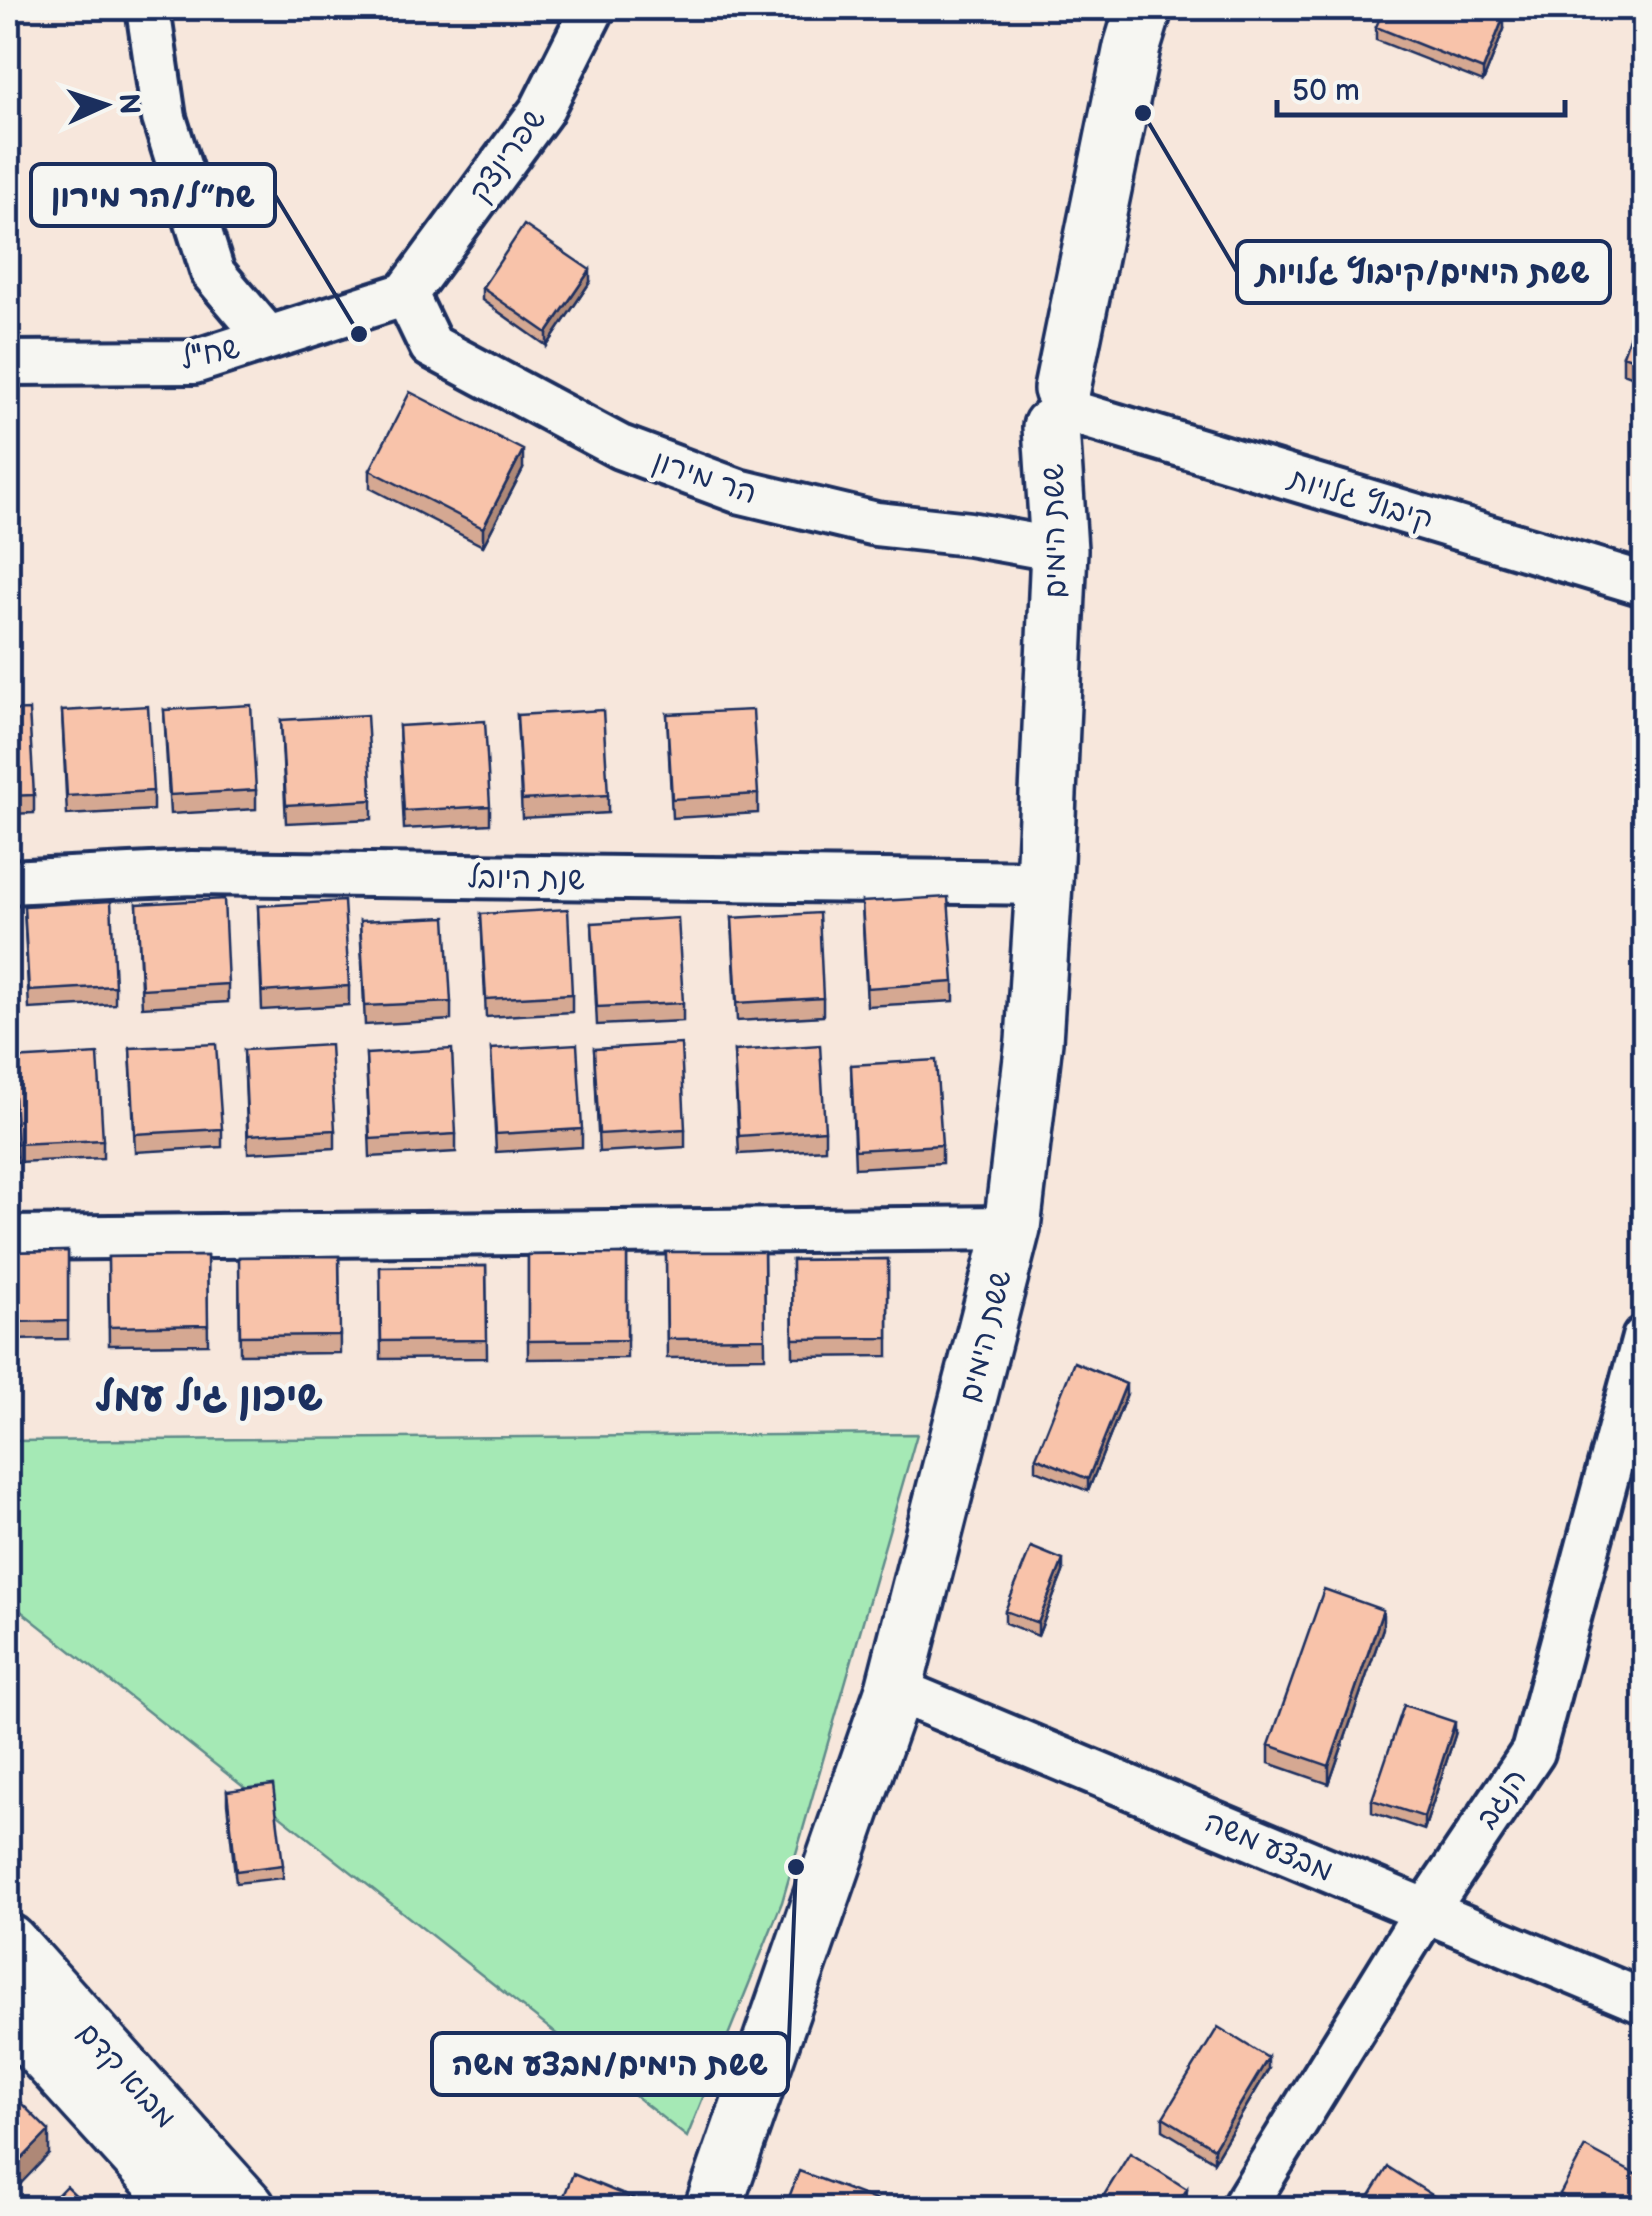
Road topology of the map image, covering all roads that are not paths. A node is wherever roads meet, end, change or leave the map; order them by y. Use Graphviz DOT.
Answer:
graph roads {
  1 [pos="148,8"];
  2 [pos="593,8"];
  3 [pos="1144,8"];
  4 [pos="406,294"];
  5 [pos="268,338"];
  6 [pos="8,363"];
  7 [pos="1064,410"];
  8 [pos="1059,550"];
  9 [pos="1644,584"];
  10 [pos="8,882"];
  11 [pos="1044,883"];
  12 [pos="1012,1228"];
  13 [pos="8,1238"];
  14 [pos="1644,1338"];
  15 [pos="894,1689"];
  16 [pos="1426,1911"];
  17 [pos="8,1942"];
  18 [pos="1644,2002"];
  19 [pos="8,2014"];
  20 [pos="186,2208"];
  21 [pos="248,2208"];
  22 [pos="713,2208"];
  23 [pos="1243,2208"];
  1 -- 5 [label="street"];
  2 -- 4 [label="street, שפרינצק"];
  3 -- 7 [label="street, ששת הימים"];
  4 -- 5 [label="street, שח\"ל"];
  4 -- 8 [label="street, הר מירון"];
  5 -- 6 [label="street, שח\"ל"];
  7 -- 8 [label="street, ששת הימים"];
  7 -- 9 [label="street, קיבוץ גלויות"];
  8 -- 11 [label="street, ששת הימים"];
  10 -- 11 [label="street, שנת היובל"];
  11 -- 12 [label="street, ששת הימים"];
  12 -- 13 [label="street"];
  12 -- 15 [label="street, ששת הימים"];
  14 -- 16 [label="street, הנגב"];
  15 -- 16 [label="street, מבצע משה"];
  15 -- 22 [label="street, ששת הימים"];
  16 -- 18 [label="street, מבצע משה"];
  16 -- 23 [label="street, הנגב"];
  17 -- 21 [label="street, מבוא קדם"];
  19 -- 20 [label="street, מבוא קדם"];
}
